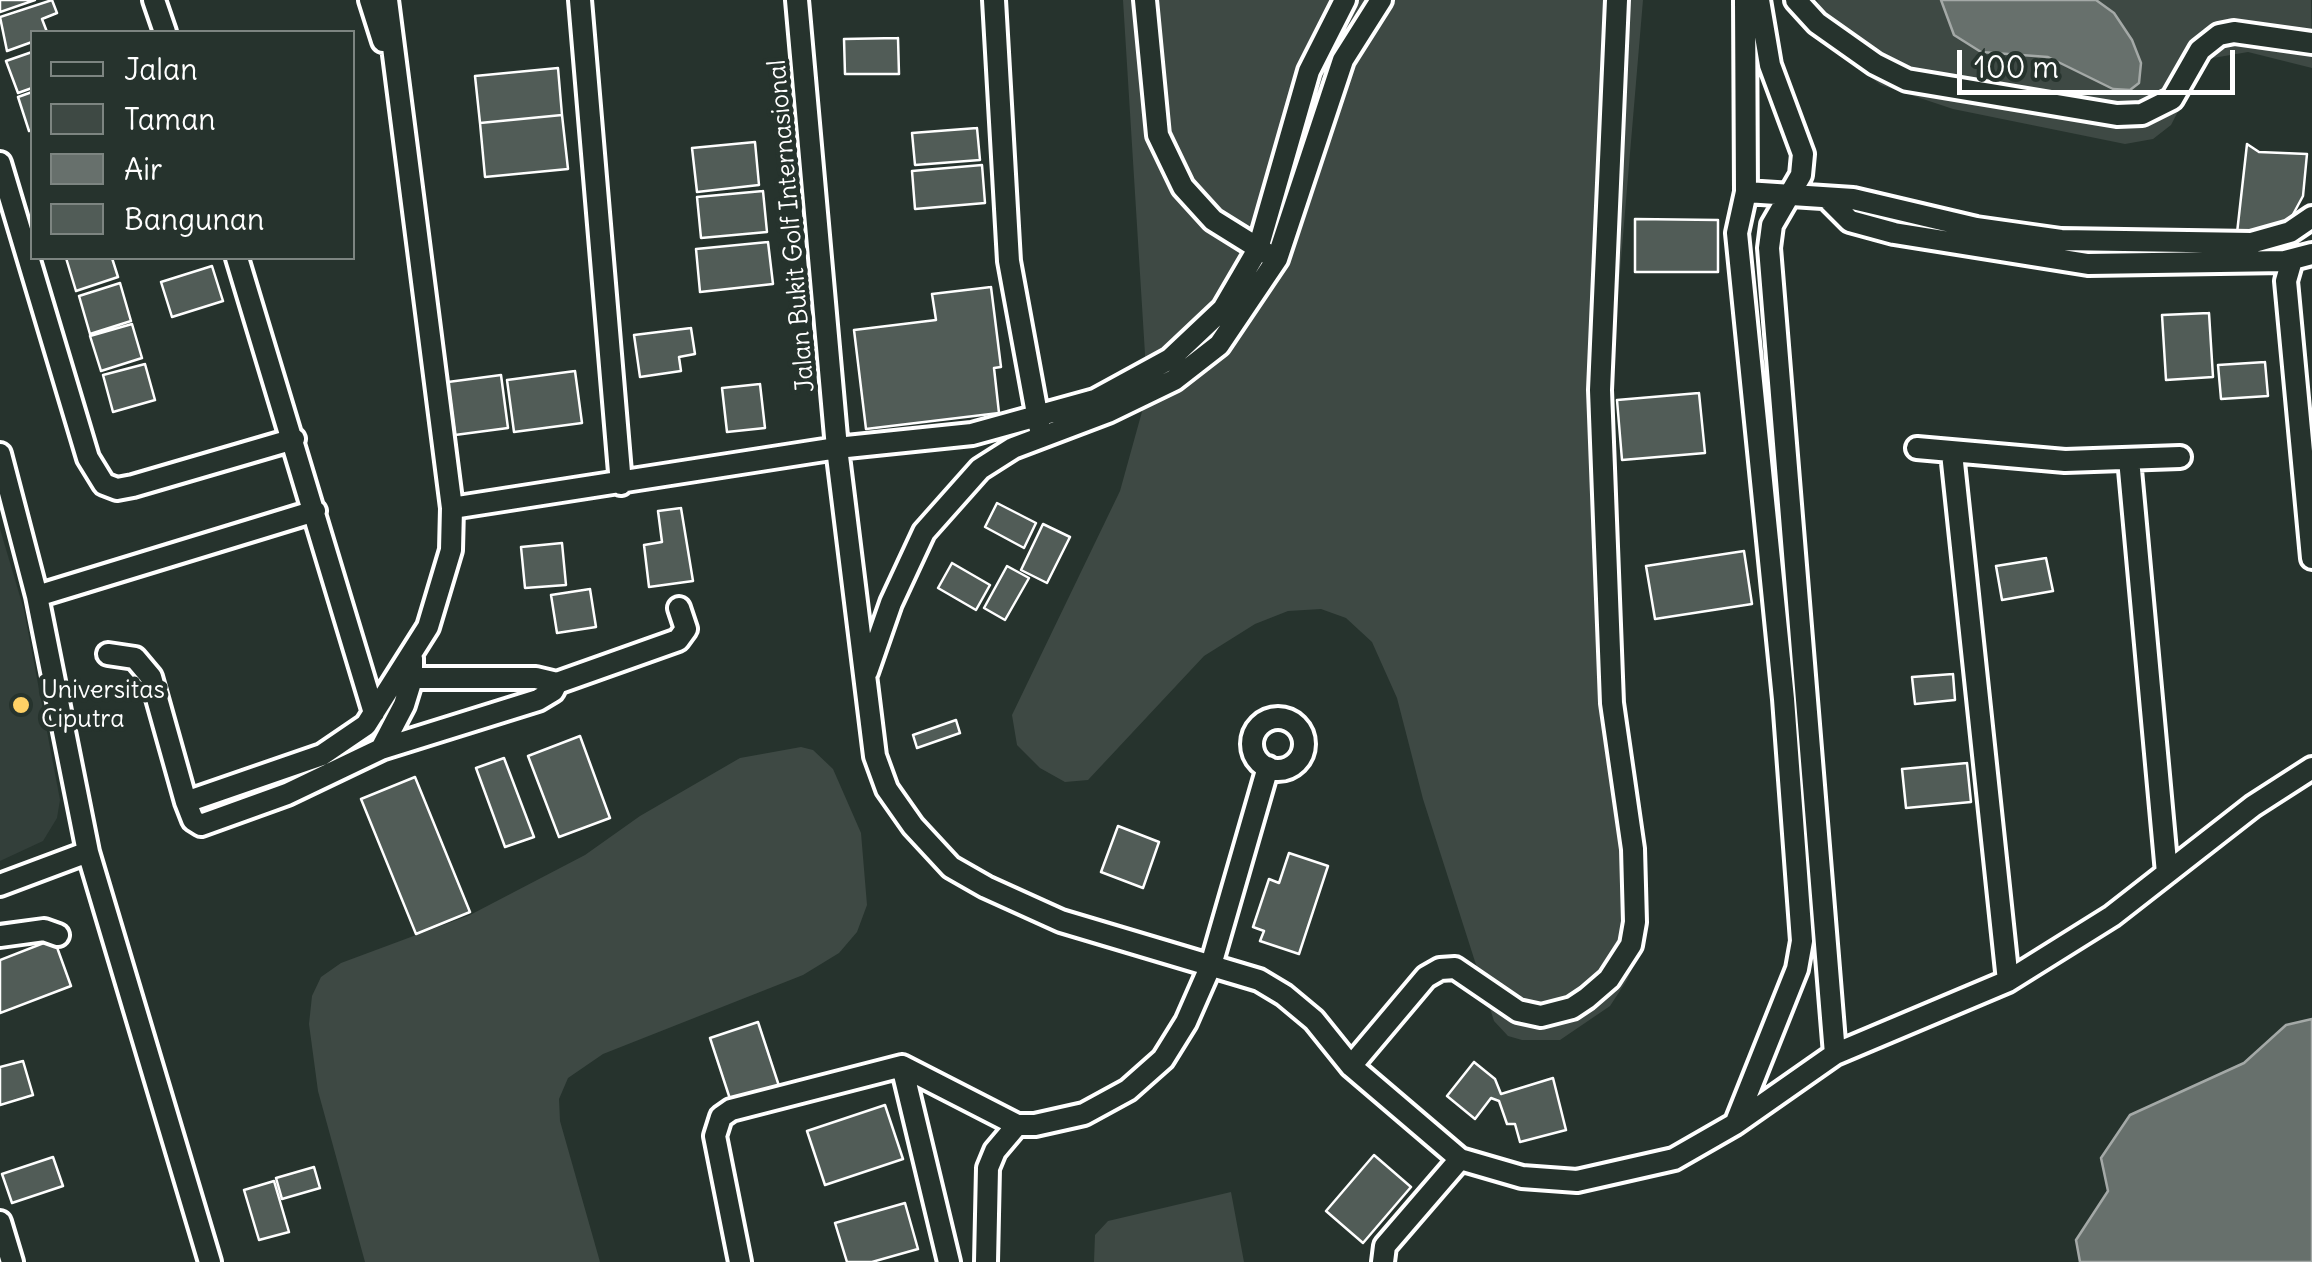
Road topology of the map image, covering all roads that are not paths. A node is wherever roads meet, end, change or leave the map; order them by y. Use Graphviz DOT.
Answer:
graph roads {
  1 [pos="154,0"];
  2 [pos="370,0"];
  3 [pos="387,0"];
  4 [pos="580,0"];
  5 [pos="797,0"];
  6 [pos="994,0"];
  7 [pos="1144,0"];
  8 [pos="1345,0"];
  9 [pos="1381,0"];
  10 [pos="1617,0"];
  11 [pos="1746,0"];
  12 [pos="1759,0"];
  13 [pos="1796,0"];
  14 [pos="163,30"];
  15 [pos="2312,43"];
  16 [pos="394,76"];
  17 [pos="0,163"];
  18 [pos="1746,192"];
  19 [pos="1793,193"];
  20 [pos="1830,201"];
  21 [pos="2312,217"];
  22 [pos="1268,254"];
  23 [pos="2302,257"];
  24 [pos="239,260"];
  25 [pos="1040,428"];
  26 [pos="294,439"];
  27 [pos="837,448"];
  28 [pos="1917,448"];
  29 [pos="1952,453"];
  30 [pos="0,454"];
  31 [pos="2180,457"];
  32 [pos="2129,459"];
  33 [pos="621,484"];
  34 [pos="452,508"];
  35 [pos="315,511"];
  36 [pos="8,514"];
  37 [pos="2312,558"];
  38 [pos="37,596"];
  39 [pos="678,608"];
  40 [pos="108,654"];
  41 [pos="406,672"];
  42 [pos="865,679"];
  43 [pos="556,683"];
  44 [pos="374,713"];
  45 [pos="381,750"];
  46 [pos="1268,767"];
  47 [pos="2312,768"];
  48 [pos="186,802"];
  49 [pos="88,852"];
  50 [pos="2167,873"];
  51 [pos="0,885"];
  52 [pos="0,936"];
  53 [pos="58,936"];
  54 [pos="1211,966"];
  55 [pos="2008,981"];
  56 [pos="1835,1054"];
  57 [pos="902,1066"];
  58 [pos="1352,1066"];
  59 [pos="1735,1124"];
  60 [pos="1017,1125"];
  61 [pos="1460,1158"];
  62 [pos="0,1222"];
  63 [pos="12,1262"];
  64 [pos="210,1262"];
  65 [pos="740,1262"];
  66 [pos="949,1262"];
  67 [pos="986,1262"];
  68 [pos="1383,1262"];
  1 -- 14 [label="street"];
  2 -- 16 [label="street"];
  3 -- 16 [label="street"];
  4 -- 33 [label="street"];
  5 -- 27 [label="street, Jalan Bukit Golf Internasional"];
  6 -- 25 [label="street"];
  7 -- 22 [label="street"];
  8 -- 22 [label="street"];
  9 -- 22 [label="street"];
  10 -- 58 [label="street"];
  11 -- 18 [label="street"];
  12 -- 19 [label="street"];
  13 -- 15 [label="street"];
  16 -- 34 [label="street"];
  17 -- 26 [label="street"];
  18 -- 19 [label="street"];
  18 -- 59 [label="street"];
  19 -- 20 [label="street"];
  19 -- 56 [label="street"];
  20 -- 21 [label="street"];
  20 -- 23 [label="street"];
  22 -- 25 [label="street"];
  23 -- 37 [label="street"];
  24 -- 26 [label="street"];
  25 -- 27 [label="street"];
  25 -- 42 [label="street"];
  26 -- 35 [label="street"];
  27 -- 33 [label="street"];
  27 -- 42 [label="street, Jalan Bukit Golf Internasional"];
  28 -- 29 [label="street"];
  29 -- 32 [label="street"];
  29 -- 55 [label="street"];
  30 -- 36 [label="street"];
  31 -- 32 [label="street"];
  32 -- 50 [label="street"];
  33 -- 34 [label="street"];
  34 -- 41 [label="street"];
  35 -- 38 [label="street"];
  35 -- 44 [label="street"];
  36 -- 38 [label="street"];
  38 -- 49 [label="street"];
  39 -- 43 [label="street"];
  40 -- 48 [label="street"];
  41 -- 43 [label="street"];
  41 -- 44 [label="street"];
  41 -- 45 [label="street"];
  42 -- 54 [label="street, Jalan Bukit Golf Internasional"];
  43 -- 45 [label="street"];
  44 -- 48 [label="street"];
  45 -- 48 [label="street"];
  46 -- 54 [label="street"];
  47 -- 50 [label="street"];
  49 -- 51 [label="street"];
  49 -- 64 [label="street"];
  50 -- 55 [label="street"];
  52 -- 53 [label="street"];
  54 -- 58 [label="street, Jalan Bukit Golf Internasional"];
  54 -- 60 [label="street"];
  55 -- 56 [label="street"];
  56 -- 59 [label="street"];
  57 -- 60 [label="street"];
  57 -- 65 [label="street"];
  57 -- 66 [label="street"];
  58 -- 61 [label="street, Jalan Bukit Golf Internasional"];
  59 -- 61 [label="street"];
  60 -- 67 [label="street"];
  61 -- 68 [label="street"];
  62 -- 63 [label="street"];
}
